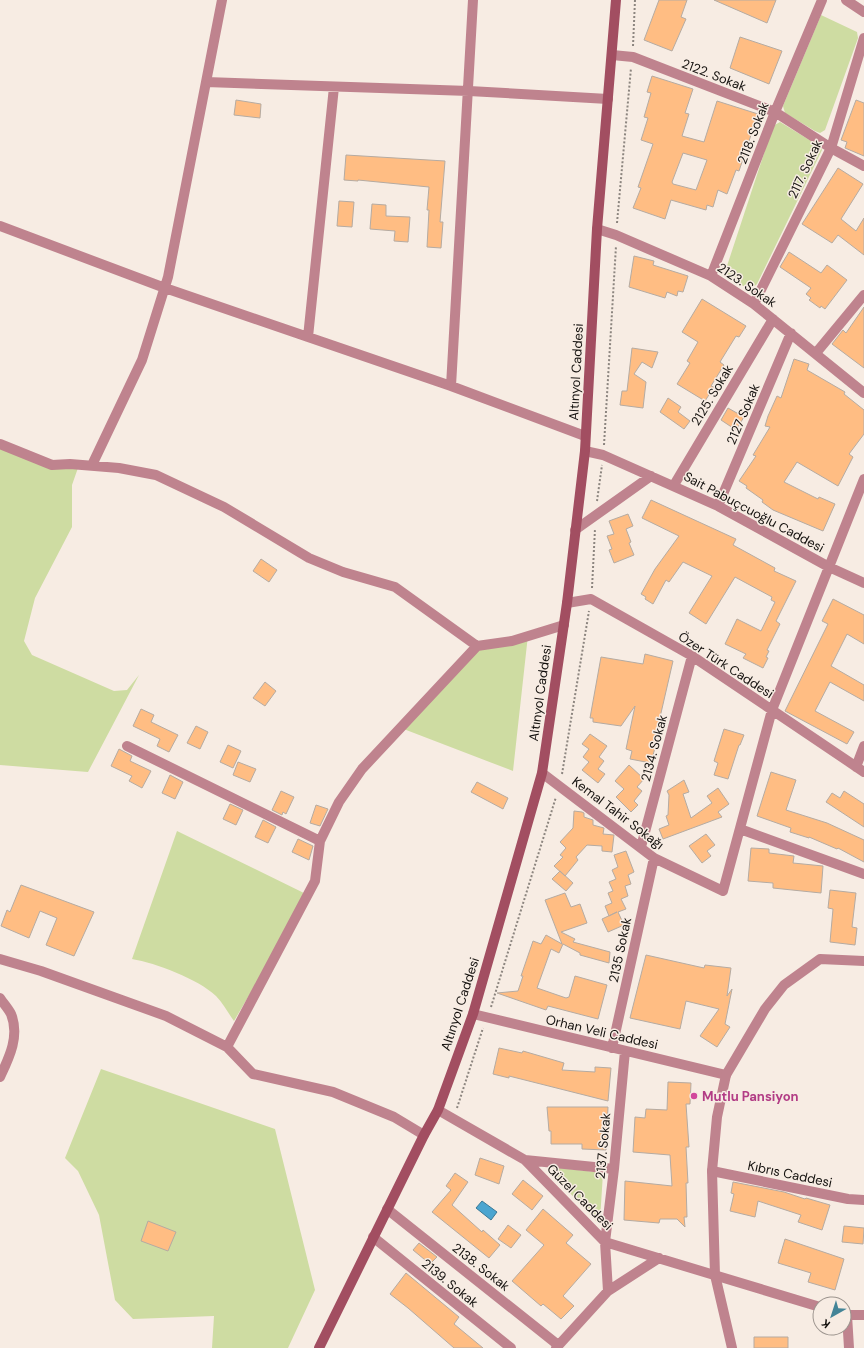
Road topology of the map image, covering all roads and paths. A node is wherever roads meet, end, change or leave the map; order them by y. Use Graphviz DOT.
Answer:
graph roads {
  1 [pos="222,0"];
  2 [pos="473,0"];
  3 [pos="616,0"];
  4 [pos="822,0"];
  5 [pos="846,0"];
  6 [pos="864,12"];
  7 [pos="864,38"];
  8 [pos="612,55"];
  9 [pos="206,82"];
  10 [pos="334,87"];
  11 [pos="468,91"];
  12 [pos="608,99"];
  13 [pos="775,112"];
  14 [pos="831,148"];
  15 [pos="864,166"];
  16 [pos="0,226"];
  17 [pos="597,229"];
  18 [pos="711,276"];
  19 [pos="165,288"];
  20 [pos="864,294"];
  21 [pos="754,304"];
  22 [pos="773,319"];
  23 [pos="791,333"];
  24 [pos="308,337"];
  25 [pos="816,353"];
  26 [pos="451,386"];
  27 [pos="864,393"];
  28 [pos="586,436"];
  29 [pos="0,444"];
  30 [pos="585,451"];
  31 [pos="92,466"];
  32 [pos="651,476"];
  33 [pos="864,479"];
  34 [pos="674,485"];
  35 [pos="718,506"];
  36 [pos="575,530"];
  37 [pos="829,567"];
  38 [pos="864,582"];
  39 [pos="567,603"];
  40 [pos="564,624"];
  41 [pos="477,646"];
  42 [pos="692,656"];
  43 [pos="772,710"];
  44 [pos="127,746"];
  45 [pos="864,746"];
  46 [pos="860,769"];
  47 [pos="542,773"];
  48 [pos="740,829"];
  49 [pos="320,842"];
  50 [pos="641,848"];
  51 [pos="654,858"];
  52 [pos="864,874"];
  53 [pos="0,958"];
  54 [pos="864,961"];
  55 [pos="0,998"];
  56 [pos="473,1014"];
  57 [pos="227,1047"];
  58 [pos="612,1048"];
  59 [pos="624,1051"];
  60 [pos="726,1075"];
  61 [pos="0,1078"];
  62 [pos="438,1110"];
  63 [pos="424,1136"];
  64 [pos="524,1160"];
  65 [pos="614,1169"];
  66 [pos="712,1171"];
  67 [pos="864,1200"];
  68 [pos="387,1209"];
  69 [pos="373,1237"];
  70 [pos="605,1242"];
  71 [pos="659,1258"];
  72 [pos="715,1275"];
  73 [pos="608,1291"];
  74 [pos="812,1305"];
  75 [pos="852,1315"];
  76 [pos="864,1315"];
  77 [pos="848,1336"];
  78 [pos="557,1347"];
  79 [pos="319,1348"];
  80 [pos="511,1348"];
  81 [pos="732,1348"];
  82 [pos="849,1348"];
  1 -- 9 [label="street"];
  2 -- 11 [label="street"];
  3 -- 8 [label="main road, Altınyol Caddesi"];
  4 -- 13 [label="street, 2118. Sokak"];
  5 -- 6 [label="street"];
  7 -- 14 [label="street, 2117. Sokak"];
  8 -- 12 [label="main road, Altınyol Caddesi"];
  8 -- 13 [label="street, 2122. Sokak"];
  9 -- 10 [label="street"];
  9 -- 19 [label="street"];
  10 -- 11 [label="street"];
  10 -- 24 [label="street"];
  11 -- 12 [label="street"];
  11 -- 26 [label="street"];
  12 -- 17 [label="main road, Altınyol Caddesi"];
  13 -- 14 [label="street, 2122. Sokak"];
  13 -- 18 [label="street, 2118. Sokak"];
  14 -- 15 [label="street, 2122. Sokak"];
  14 -- 21 [label="street, 2117. Sokak"];
  16 -- 19 [label="street"];
  17 -- 18 [label="street, 2123. Sokak"];
  17 -- 28 [label="main road, Altınyol Caddesi"];
  18 -- 21 [label="street, 2123. Sokak"];
  19 -- 24 [label="street"];
  19 -- 31 [label="street"];
  20 -- 25 [label="street"];
  21 -- 22 [label="street, 2123. Sokak"];
  22 -- 23 [label="street, 2123. Sokak"];
  22 -- 34 [label="street, 2125. Sokak"];
  23 -- 25 [label="street, 2123. Sokak"];
  23 -- 35 [label="street, 2127 Sokak"];
  24 -- 26 [label="street"];
  25 -- 27 [label="street, 2123. Sokak"];
  26 -- 28 [label="street"];
  28 -- 30 [label="main road, Altınyol Caddesi"];
  29 -- 31 [label="street"];
  30 -- 32 [label="street, Sait Pabuçcuoğlu Caddesi"];
  30 -- 36 [label="main road, Altınyol Caddesi"];
  31 -- 41 [label="street"];
  32 -- 34 [label="street, Sait Pabuçcuoğlu Caddesi"];
  32 -- 36 [label="street"];
  33 -- 37 [label="street"];
  34 -- 35 [label="street, Sait Pabuçcuoğlu Caddesi"];
  35 -- 37 [label="street, Sait Pabuçcuoğlu Caddesi"];
  36 -- 39 [label="main road, Altınyol Caddesi"];
  37 -- 38 [label="street, Sait Pabuçcuoğlu Caddesi"];
  37 -- 43 [label="street"];
  39 -- 40 [label="main road, Altınyol Caddesi"];
  39 -- 42 [label="street, Özer Türk Caddesi"];
  40 -- 41 [label="street"];
  40 -- 47 [label="main road, Altınyol Caddesi"];
  41 -- 49 [label="street"];
  42 -- 43 [label="street, Özer Türk Caddesi"];
  42 -- 50 [label="street, 2134. Sokak"];
  43 -- 46 [label="street, Özer Türk Caddesi"];
  43 -- 48 [label="street"];
  44 -- 49 [label="street"];
  45 -- 46 [label="street"];
  47 -- 50 [label="street, Kemal Tahir Sokağı"];
  47 -- 56 [label="main road, Altınyol Caddesi"];
  48 -- 51 [label="street, Kemal Tahir Sokağı"];
  48 -- 52 [label="street"];
  49 -- 57 [label="street"];
  50 -- 51 [label="street, Kemal Tahir Sokağı"];
  51 -- 58 [label="street, 2135 Sokak"];
  53 -- 57 [label="street"];
  54 -- 60 [label="street"];
  55 -- 61 [label="street"];
  56 -- 58 [label="street, Orhan Veli Caddesi"];
  56 -- 62 [label="main road, Altınyol Caddesi"];
  57 -- 63 [label="street"];
  58 -- 59 [label="street, Orhan Veli Caddesi"];
  59 -- 60 [label="street, Orhan Veli Caddesi"];
  59 -- 65 [label="street, 2137. Sokak"];
  60 -- 66 [label="street"];
  62 -- 63 [label="main road, Altınyol Caddesi"];
  62 -- 64 [label="street, Güzel Caddesi"];
  63 -- 68 [label="main road, Altınyol Caddesi"];
  64 -- 65 [label="street"];
  64 -- 70 [label="street, Güzel Caddesi"];
  65 -- 70 [label="street, 2137. Sokak"];
  66 -- 67 [label="street, Kıbrıs Caddesi"];
  66 -- 72 [label="street"];
  68 -- 69 [label="main road, Altınyol Caddesi"];
  68 -- 78 [label="street, 2138. Sokak"];
  69 -- 79 [label="main road, Altınyol Caddesi"];
  69 -- 80 [label="street, 2139. Sokak"];
  70 -- 71 [label="street, Güzel Caddesi"];
  70 -- 73 [label="street, 2137. Sokak"];
  71 -- 72 [label="street, Güzel Caddesi"];
  71 -- 73 [label="street"];
  72 -- 74 [label="street, Güzel Caddesi"];
  72 -- 81 [label="street"];
  73 -- 78 [label="street"];
  75 -- 76 [label="street"];
  77 -- 82 [label="street"];
}
